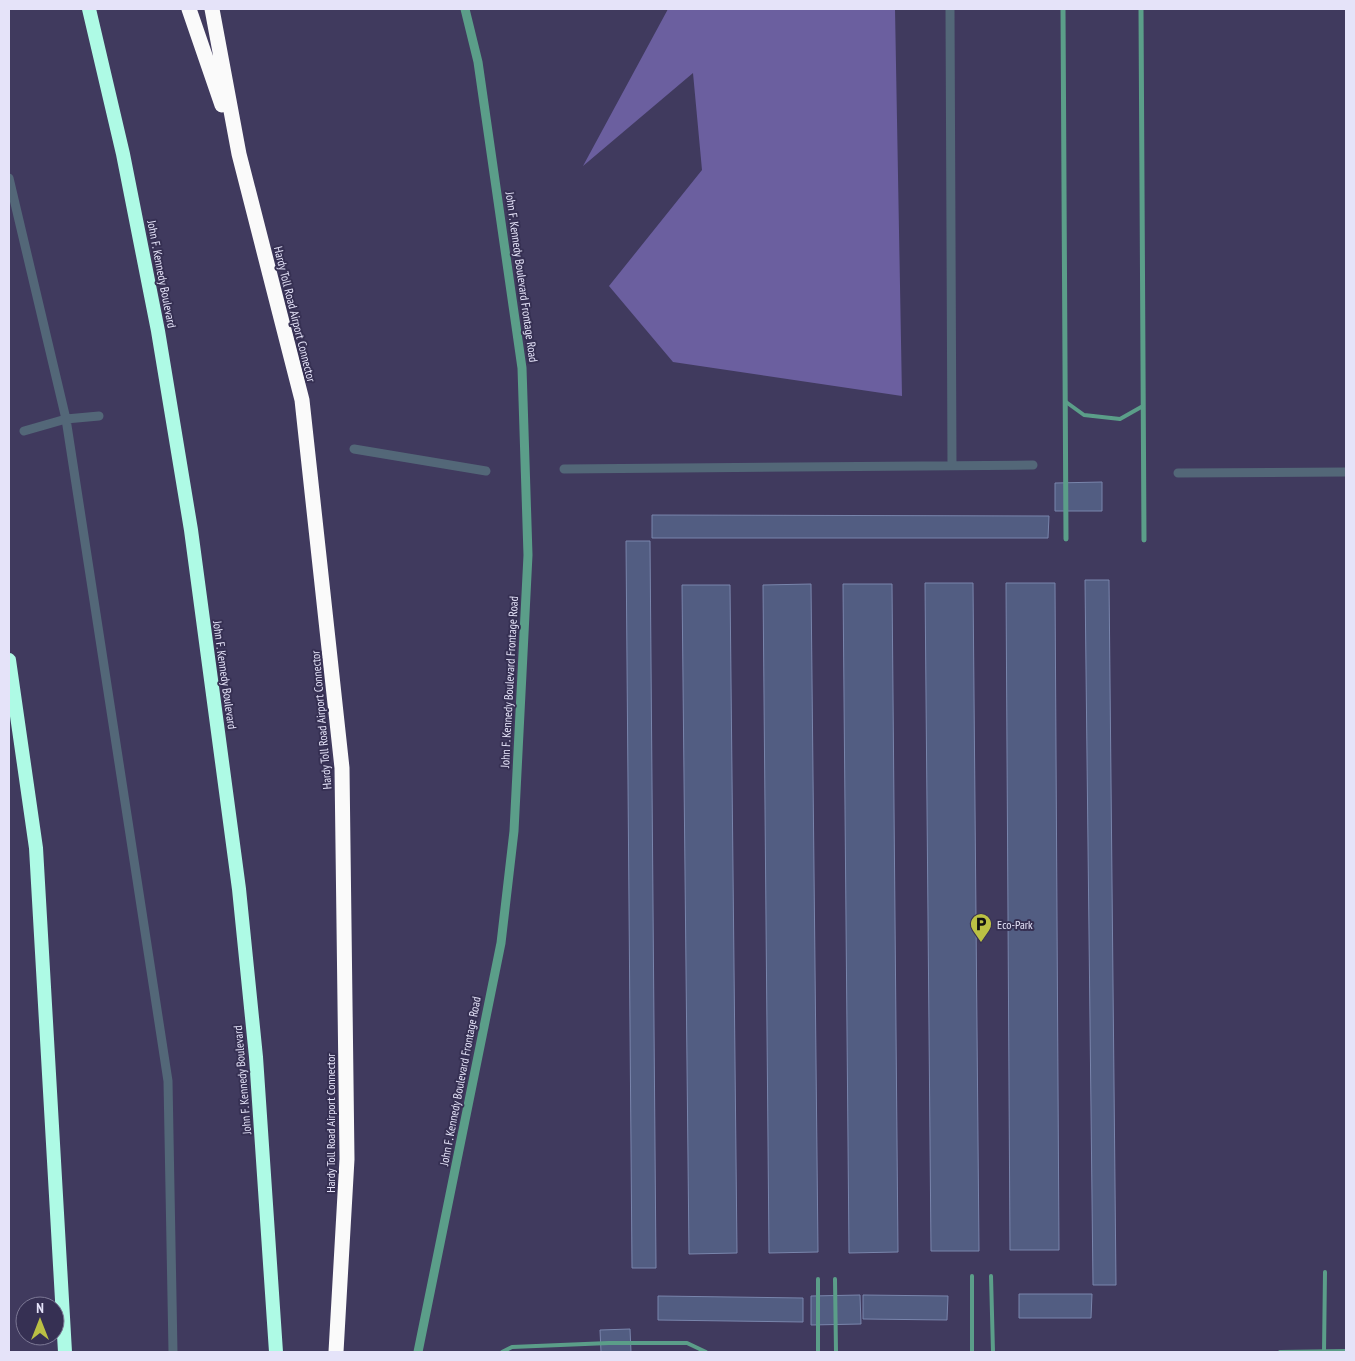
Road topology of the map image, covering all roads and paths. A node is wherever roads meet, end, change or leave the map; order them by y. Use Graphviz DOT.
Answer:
graph roads {
  1 [pos="89,9"];
  2 [pos="189,9"];
  3 [pos="212,9"];
  4 [pos="465,9"];
  5 [pos="1063,9"];
  6 [pos="1141,9"];
  7 [pos="239,154"];
  8 [pos="1066,402"];
  9 [pos="1143,406"];
  10 [pos="1066,539"];
  11 [pos="1144,540"];
  12 [pos="9,660"];
  13 [pos="1325,1272"];
  14 [pos="972,1276"];
  15 [pos="991,1276"];
  16 [pos="818,1279"];
  17 [pos="835,1279"];
  18 [pos="1346,1351"];
  19 [pos="65,1352"];
  20 [pos="276,1352"];
  21 [pos="336,1352"];
  22 [pos="418,1352"];
  23 [pos="502,1352"];
  24 [pos="706,1352"];
  25 [pos="818,1352"];
  26 [pos="836,1352"];
  27 [pos="972,1352"];
  28 [pos="993,1352"];
  29 [pos="1280,1352"];
  30 [pos="1324,1352"];
  1 -- 20 [label="highway, John F. Kennedy Boulevard"];
  2 -- 7 [label="highway"];
  3 -- 7 [label="highway"];
  4 -- 22 [label="street, John F. Kennedy Boulevard Frontage Road"];
  5 -- 8 [label="street"];
  6 -- 9 [label="street"];
  7 -- 21 [label="highway, Hardy Toll Road Airport Connector"];
  8 -- 9 [label="lane"];
  8 -- 10 [label="street"];
  9 -- 11 [label="street"];
  12 -- 19 [label="highway"];
  13 -- 30 [label="lane"];
  14 -- 27 [label="lane"];
  15 -- 28 [label="lane"];
  16 -- 25 [label="lane"];
  17 -- 26 [label="lane"];
  18 -- 30 [label="lane"];
  23 -- 24 [label="lane"];
  29 -- 30 [label="lane"];
}
